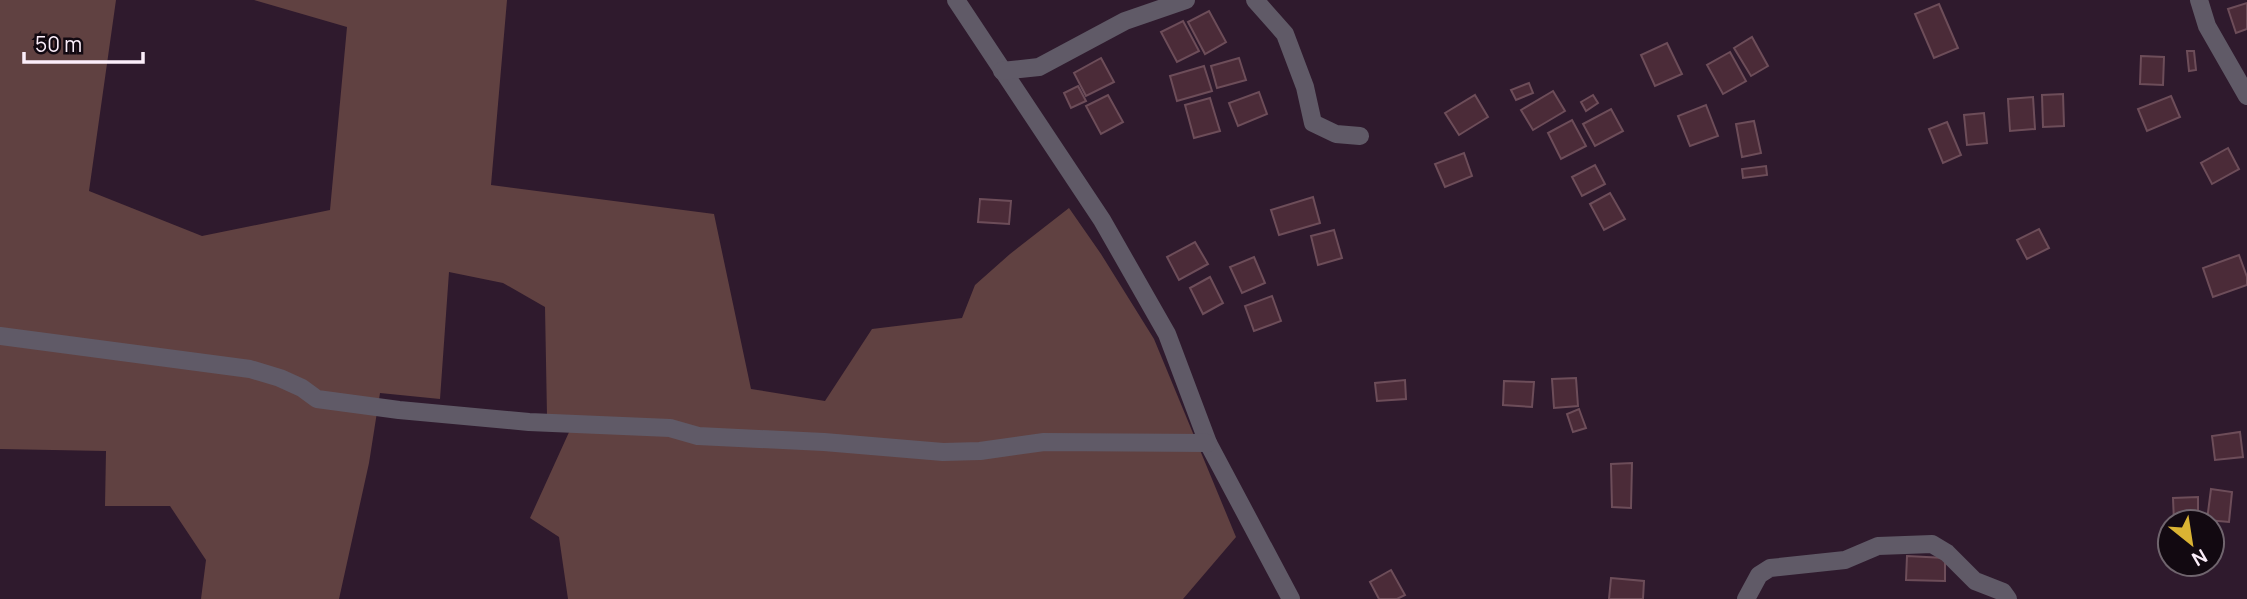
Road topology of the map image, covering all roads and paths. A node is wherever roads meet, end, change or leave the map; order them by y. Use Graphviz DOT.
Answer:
graph roads {
  1 [pos="956,0"];
  2 [pos="1186,0"];
  3 [pos="1255,0"];
  4 [pos="2199,0"];
  5 [pos="1040,67"];
  6 [pos="1002,71"];
  7 [pos="2247,96"];
  8 [pos="1022,98"];
  9 [pos="1360,136"];
  10 [pos="0,336"];
  11 [pos="1208,443"];
  12 [pos="1290,599"];
  13 [pos="1746,599"];
  14 [pos="2008,599"];
  1 -- 6 [label="street"];
  2 -- 5 [label="street"];
  3 -- 9 [label="street"];
  4 -- 7 [label="street"];
  5 -- 6 [label="street"];
  5 -- 8 [label="street"];
  6 -- 8 [label="street"];
  8 -- 11 [label="street"];
  10 -- 11 [label="street"];
  11 -- 12 [label="street"];
  13 -- 14 [label="street"];
}
